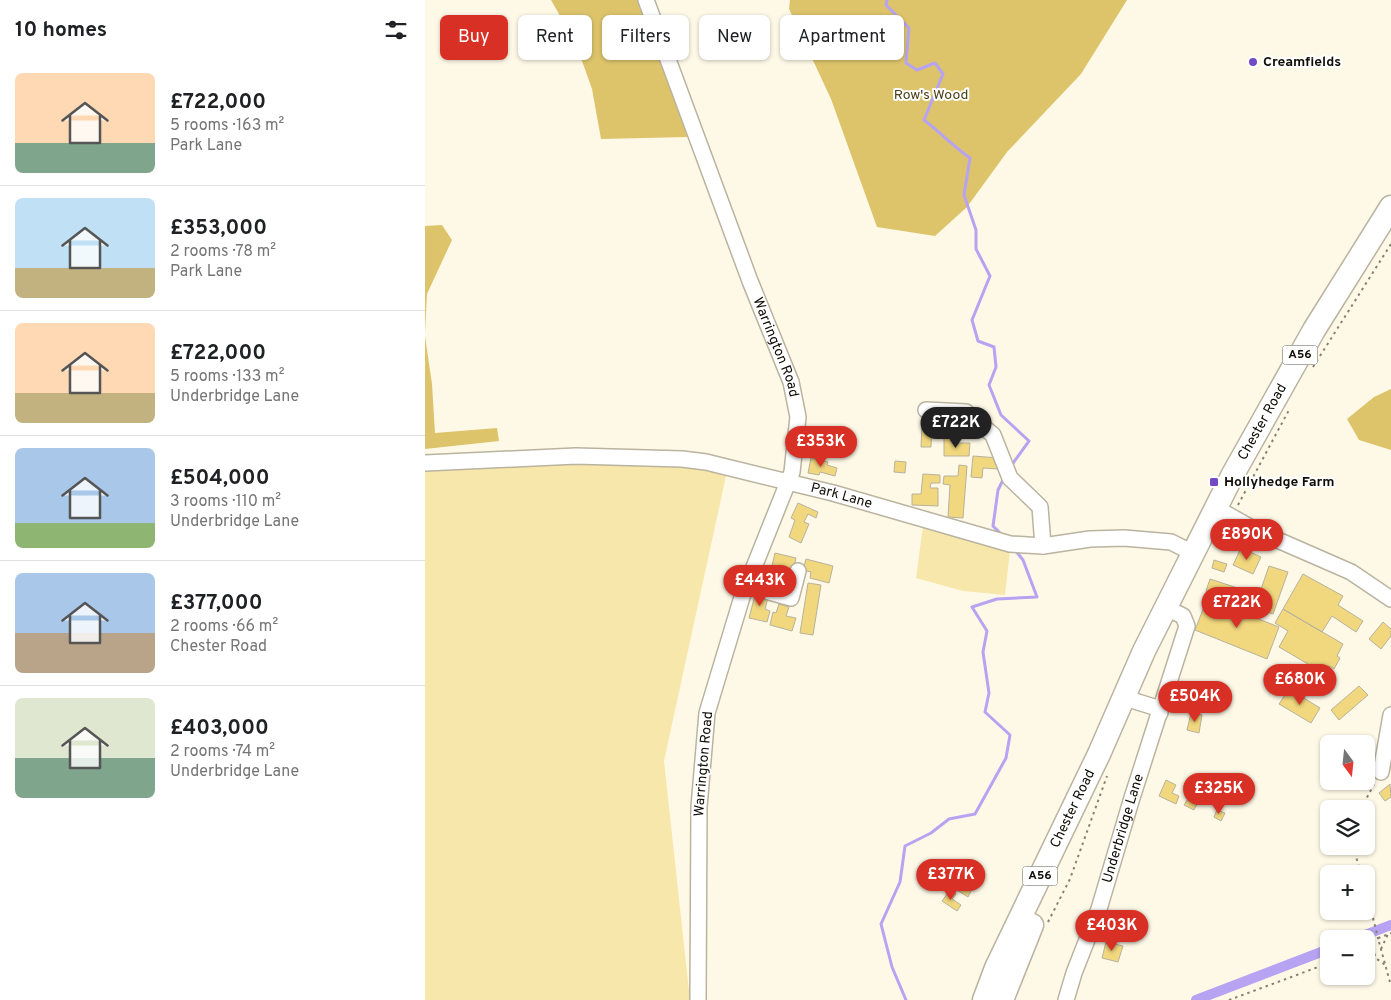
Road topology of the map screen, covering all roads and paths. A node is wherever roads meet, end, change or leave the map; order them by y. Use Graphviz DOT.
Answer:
graph roads {
  1 [pos="645,0"];
  2 [pos="1391,207"];
  3 [pos="1391,244"];
  4 [pos="1310,371"];
  5 [pos="1291,405"];
  6 [pos="926,410"];
  7 [pos="425,463"];
  8 [pos="787,484"];
  9 [pos="1226,510"];
  10 [pos="1043,546"];
  11 [pos="1193,552"];
  12 [pos="799,571"];
  13 [pos="747,586"];
  14 [pos="1391,599"];
  15 [pos="1166,608"];
  16 [pos="1125,698"];
  17 [pos="1160,713"];
  18 [pos="1391,715"];
  19 [pos="1099,754"];
  20 [pos="1381,772"];
  21 [pos="1107,775"];
  22 [pos="1366,800"];
  23 [pos="1374,920"];
  24 [pos="1046,926"];
  25 [pos="1390,934"];
  26 [pos="1375,940"];
  27 [pos="1381,949"];
  28 [pos="1375,956"];
  29 [pos="1385,965"];
  30 [pos="1320,966"];
  31 [pos="1391,986"];
  32 [pos="698,1000"];
  33 [pos="984,1000"];
  34 [pos="1002,1000"];
  35 [pos="1066,1000"];
  36 [pos="1229,1000"];
  1 -- 8 [label="street, Warrington Road"];
  2 -- 9 [label="highway, Chester Road / A56"];
  3 -- 4 [label="path"];
  5 -- 9 [label="path"];
  6 -- 10 [label="street"];
  7 -- 8 [label="street, Park Lane"];
  8 -- 10 [label="street, Park Lane"];
  8 -- 13 [label="street, Warrington Road"];
  9 -- 11 [label="highway, Chester Road / A56"];
  9 -- 14 [label="street"];
  10 -- 11 [label="street, Park Lane"];
  11 -- 15 [label="highway, Chester Road / A56"];
  12 -- 13 [label="street"];
  13 -- 32 [label="street, Warrington Road"];
  15 -- 16 [label="highway, Chester Road / A56"];
  15 -- 17 [label="street, Underbridge Lane"];
  16 -- 17 [label="street"];
  16 -- 19 [label="highway, Chester Road / A56"];
  17 -- 35 [label="street, Underbridge Lane"];
  18 -- 20 [label="street"];
  19 -- 33 [label="highway, Chester Road / A56"];
  19 -- 34 [label="highway, Chester Road / A56"];
  20 -- 22 [label="path"];
  21 -- 24 [label="path"];
  23 -- 27 [label="path, bridge"];
  25 -- 26 [label="path"];
  25 -- 27 [label="path"];
  27 -- 29 [label="path"];
  28 -- 29 [label="path"];
  29 -- 31 [label="path"];
  30 -- 36 [label="path"];
}
